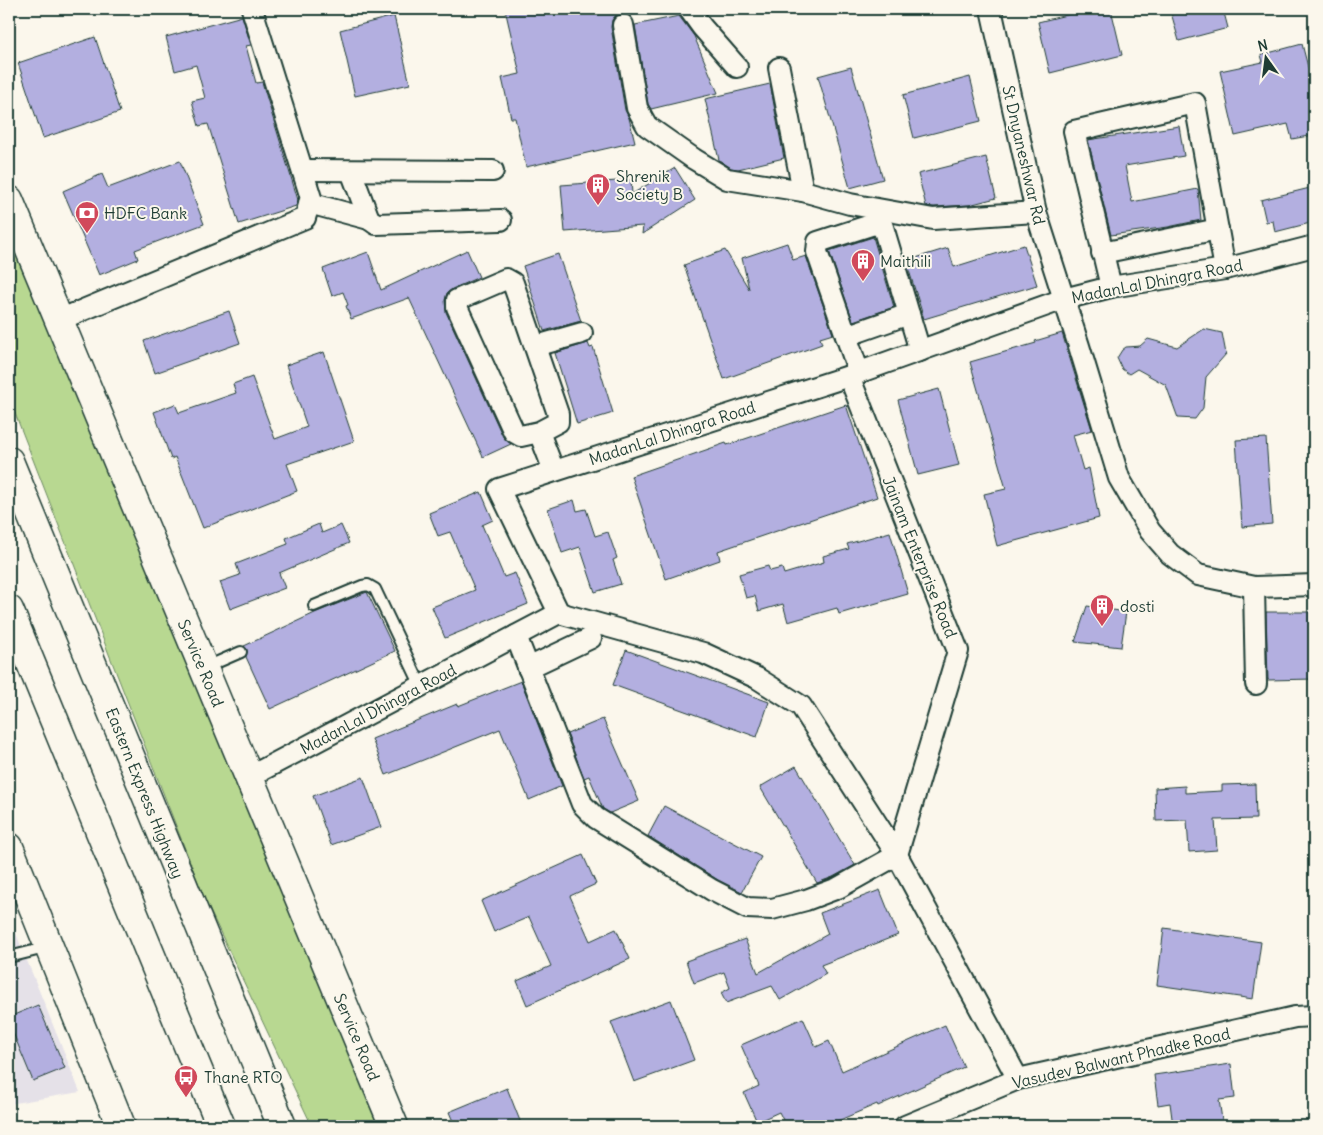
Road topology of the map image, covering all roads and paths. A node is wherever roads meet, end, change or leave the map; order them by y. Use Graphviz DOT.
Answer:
graph roads {
  1 [pos="252,9"];
  2 [pos="689,9"];
  3 [pos="991,9"];
  4 [pos="623,25"];
  5 [pos="737,67"];
  6 [pos="779,68"];
  7 [pos="302,170"];
  8 [pos="351,171"];
  9 [pos="493,171"];
  10 [pos="803,191"];
  11 [pos="9,200"];
  12 [pos="309,203"];
  13 [pos="1036,212"];
  14 [pos="369,219"];
  15 [pos="501,220"];
  16 [pos="1218,229"];
  17 [pos="1314,246"];
  18 [pos="1102,253"];
  19 [pos="1225,269"];
  20 [pos="1111,287"];
  21 [pos="1064,299"];
  22 [pos="910,314"];
  23 [pos="58,320"];
  24 [pos="582,333"];
  25 [pos="846,336"];
  26 [pos="536,346"];
  27 [pos="920,351"];
  28 [pos="854,374"];
  29 [pos="539,432"];
  30 [pos="9,461"];
  31 [pos="554,471"];
  32 [pos="1314,585"];
  33 [pos="1254,587"];
  34 [pos="314,606"];
  35 [pos="9,610"];
  36 [pos="559,613"];
  37 [pos="516,636"];
  38 [pos="591,638"];
  39 [pos="241,652"];
  40 [pos="203,668"];
  41 [pos="528,668"];
  42 [pos="1256,684"];
  43 [pos="420,686"];
  44 [pos="249,777"];
  45 [pos="9,847"];
  46 [pos="897,855"];
  47 [pos="49,947"];
  48 [pos="9,957"];
  49 [pos="1314,1016"];
  50 [pos="1018,1080"];
  51 [pos="121,1126"];
  52 [pos="220,1126"];
  53 [pos="282,1126"];
  54 [pos="394,1126"];
  55 [pos="905,1126"];
  1 -- 7 [label="street"];
  2 -- 5 [label="street"];
  3 -- 13 [label="street, St Dnyaneshwar Rd"];
  4 -- 10 [label="street"];
  6 -- 10 [label="street"];
  7 -- 8 [label="street"];
  7 -- 12 [label="street"];
  8 -- 9 [label="street"];
  8 -- 14 [label="street"];
  10 -- 13 [label="street"];
  11 -- 23 [label="main road, Service Road"];
  12 -- 14 [label="street"];
  12 -- 23 [label="street"];
  13 -- 21 [label="street, St Dnyaneshwar Rd"];
  14 -- 15 [label="street"];
  16 -- 18 [label="street"];
  16 -- 18 [label="street"];
  16 -- 19 [label="street"];
  17 -- 19 [label="street, MadanLal Dhingra Road"];
  18 -- 20 [label="street"];
  19 -- 20 [label="street, MadanLal Dhingra Road"];
  20 -- 21 [label="street, MadanLal Dhingra Road"];
  21 -- 27 [label="street, MadanLal Dhingra Road"];
  21 -- 33 [label="street, St Dnyaneshwar Rd"];
  22 -- 25 [label="street"];
  22 -- 25 [label="street, Jainam Enterprise Road"];
  22 -- 27 [label="street"];
  23 -- 40 [label="main road, Service Road"];
  24 -- 26 [label="street"];
  25 -- 28 [label="street, Jainam Enterprise Road"];
  26 -- 29 [label="street"];
  26 -- 29 [label="street"];
  27 -- 28 [label="street, MadanLal Dhingra Road"];
  28 -- 31 [label="street, MadanLal Dhingra Road"];
  28 -- 46 [label="street, Jainam Enterprise Road"];
  29 -- 31 [label="street"];
  30 -- 53 [label="main road, Eastern Express Highway"];
  31 -- 36 [label="street, MadanLal Dhingra Road"];
  32 -- 33 [label="street, St Dnyaneshwar Rd"];
  33 -- 42 [label="street"];
  34 -- 43 [label="lane"];
  35 -- 52 [label="main road"];
  36 -- 37 [label="street, MadanLal Dhingra Road"];
  36 -- 46 [label="street"];
  37 -- 41 [label="street"];
  37 -- 43 [label="street, MadanLal Dhingra Road"];
  38 -- 41 [label="street"];
  39 -- 40 [label="lane"];
  40 -- 44 [label="main road, Service Road"];
  41 -- 46 [label="street"];
  43 -- 44 [label="street, MadanLal Dhingra Road"];
  44 -- 54 [label="main road, Service Road"];
  45 -- 47 [label="main road"];
  46 -- 50 [label="street"];
  47 -- 48 [label="lane"];
  47 -- 51 [label="main road"];
  49 -- 50 [label="street, Vasudev Balwant Phadke Road"];
  50 -- 55 [label="street, Vasudev Balwant Phadke Road"];
}
